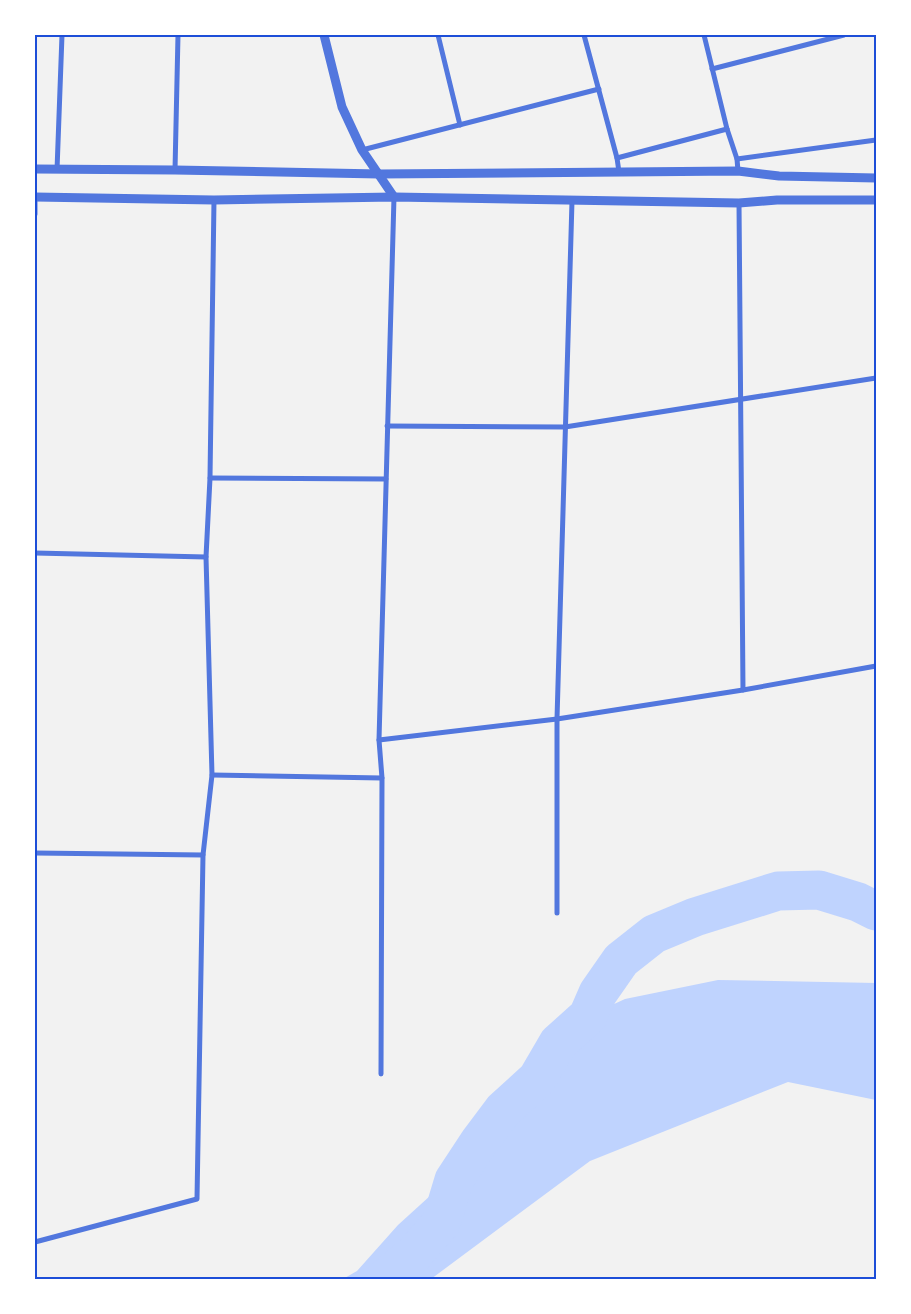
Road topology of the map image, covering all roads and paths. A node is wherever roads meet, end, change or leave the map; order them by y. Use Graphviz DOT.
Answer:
graph roads {
  1 [pos="62,35"];
  2 [pos="178,35"];
  3 [pos="324,35"];
  4 [pos="438,35"];
  5 [pos="584,35"];
  6 [pos="704,35"];
  7 [pos="844,35"];
  8 [pos="712,69"];
  9 [pos="599,89"];
  10 [pos="460,125"];
  11 [pos="727,129"];
  12 [pos="876,140"];
  13 [pos="362,150"];
  14 [pos="617,158"];
  15 [pos="737,159"];
  16 [pos="35,170"];
  17 [pos="57,170"];
  18 [pos="175,170"];
  19 [pos="738,171"];
  20 [pos="619,172"];
  21 [pos="379,174"];
  22 [pos="876,178"];
  23 [pos="35,197"];
  24 [pos="394,197"];
  25 [pos="214,200"];
  26 [pos="876,200"];
  27 [pos="572,201"];
  28 [pos="739,203"];
  29 [pos="35,214"];
  30 [pos="876,378"];
  31 [pos="740,399"];
  32 [pos="388,426"];
  33 [pos="565,427"];
  34 [pos="210,478"];
  35 [pos="386,479"];
  36 [pos="35,553"];
  37 [pos="206,557"];
  38 [pos="876,666"];
  39 [pos="743,690"];
  40 [pos="557,719"];
  41 [pos="379,740"];
  42 [pos="212,775"];
  43 [pos="382,778"];
  44 [pos="35,853"];
  45 [pos="203,855"];
  46 [pos="557,913"];
  47 [pos="381,1074"];
  48 [pos="35,1242"];
  1 -- 17 [label="street"];
  2 -- 18 [label="street"];
  3 -- 13 [label="street"];
  4 -- 10 [label="street"];
  5 -- 9 [label="street"];
  6 -- 8 [label="street"];
  7 -- 8 [label="street"];
  8 -- 11 [label="street"];
  9 -- 10 [label="street"];
  9 -- 14 [label="street"];
  10 -- 13 [label="street"];
  11 -- 14 [label="street"];
  11 -- 15 [label="street"];
  12 -- 15 [label="street"];
  13 -- 21 [label="street"];
  14 -- 20 [label="street"];
  15 -- 19 [label="street"];
  16 -- 17 [label="street"];
  17 -- 18 [label="street"];
  18 -- 21 [label="street"];
  19 -- 20 [label="street"];
  19 -- 22 [label="street"];
  20 -- 21 [label="street"];
  21 -- 24 [label="street"];
  23 -- 25 [label="street"];
  23 -- 29 [label="street"];
  24 -- 25 [label="street"];
  24 -- 27 [label="street"];
  24 -- 32 [label="street"];
  25 -- 34 [label="street"];
  26 -- 28 [label="street"];
  27 -- 28 [label="street"];
  27 -- 33 [label="street"];
  28 -- 31 [label="street"];
  30 -- 31 [label="street"];
  31 -- 33 [label="street"];
  31 -- 39 [label="street"];
  32 -- 33 [label="street"];
  32 -- 35 [label="street"];
  33 -- 40 [label="street"];
  34 -- 35 [label="street"];
  34 -- 37 [label="street"];
  35 -- 41 [label="street"];
  36 -- 37 [label="street"];
  37 -- 42 [label="street"];
  38 -- 39 [label="street"];
  39 -- 40 [label="street"];
  40 -- 41 [label="street"];
  40 -- 46 [label="street"];
  41 -- 43 [label="street"];
  42 -- 43 [label="street"];
  42 -- 45 [label="street"];
  43 -- 47 [label="street"];
  44 -- 45 [label="street"];
  45 -- 48 [label="street"];
}
